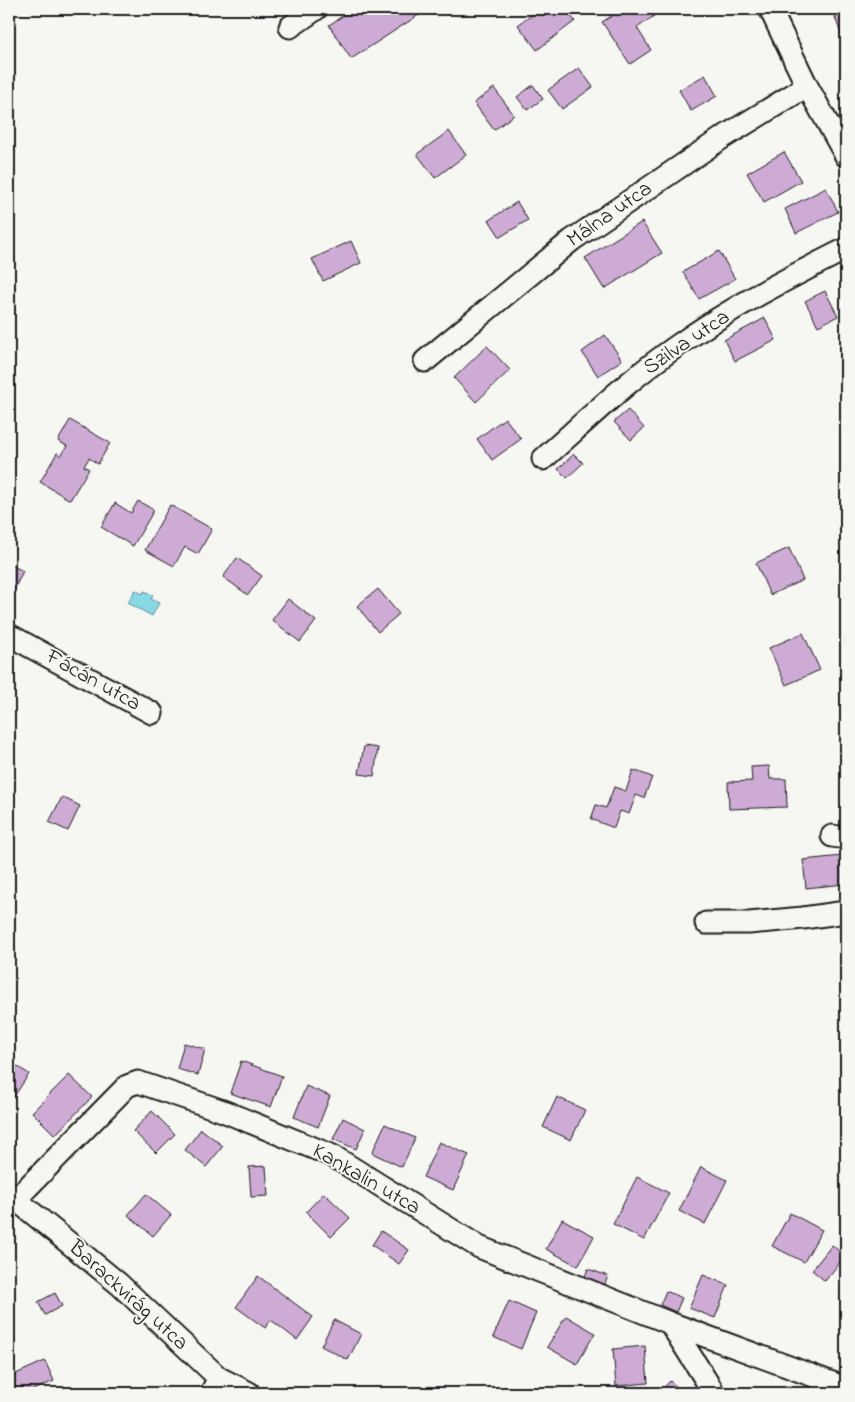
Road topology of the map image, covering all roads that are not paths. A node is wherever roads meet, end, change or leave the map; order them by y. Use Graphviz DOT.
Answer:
graph roads {
  1 [pos="316,9"];
  2 [pos="770,9"];
  3 [pos="290,27"];
  4 [pos="807,86"];
  5 [pos="846,156"];
  6 [pos="846,249"];
  7 [pos="425,361"];
  8 [pos="543,459"];
  9 [pos="9,635"];
  10 [pos="152,714"];
  11 [pos="846,912"];
  12 [pos="706,923"];
  13 [pos="12,1196"];
  14 [pos="670,1323"];
  15 [pos="215,1386"];
  16 [pos="846,1388"];
  17 [pos="249,1393"];
  18 [pos="714,1393"];
  1 -- 3 [label="street"];
  2 -- 4 [label="street"];
  4 -- 5 [label="street"];
  4 -- 7 [label="street, Málna utca"];
  6 -- 8 [label="street, Szilva utca"];
  9 -- 10 [label="street, Fácán utca"];
  11 -- 12 [label="street"];
  13 -- 14 [label="street, Kankalin utca"];
  13 -- 15 [label="street, Barackvirág utca"];
  14 -- 16 [label="street, Kankalin utca"];
  14 -- 18 [label="street"];
  15 -- 17 [label="street, Barackvirág utca"];
}
